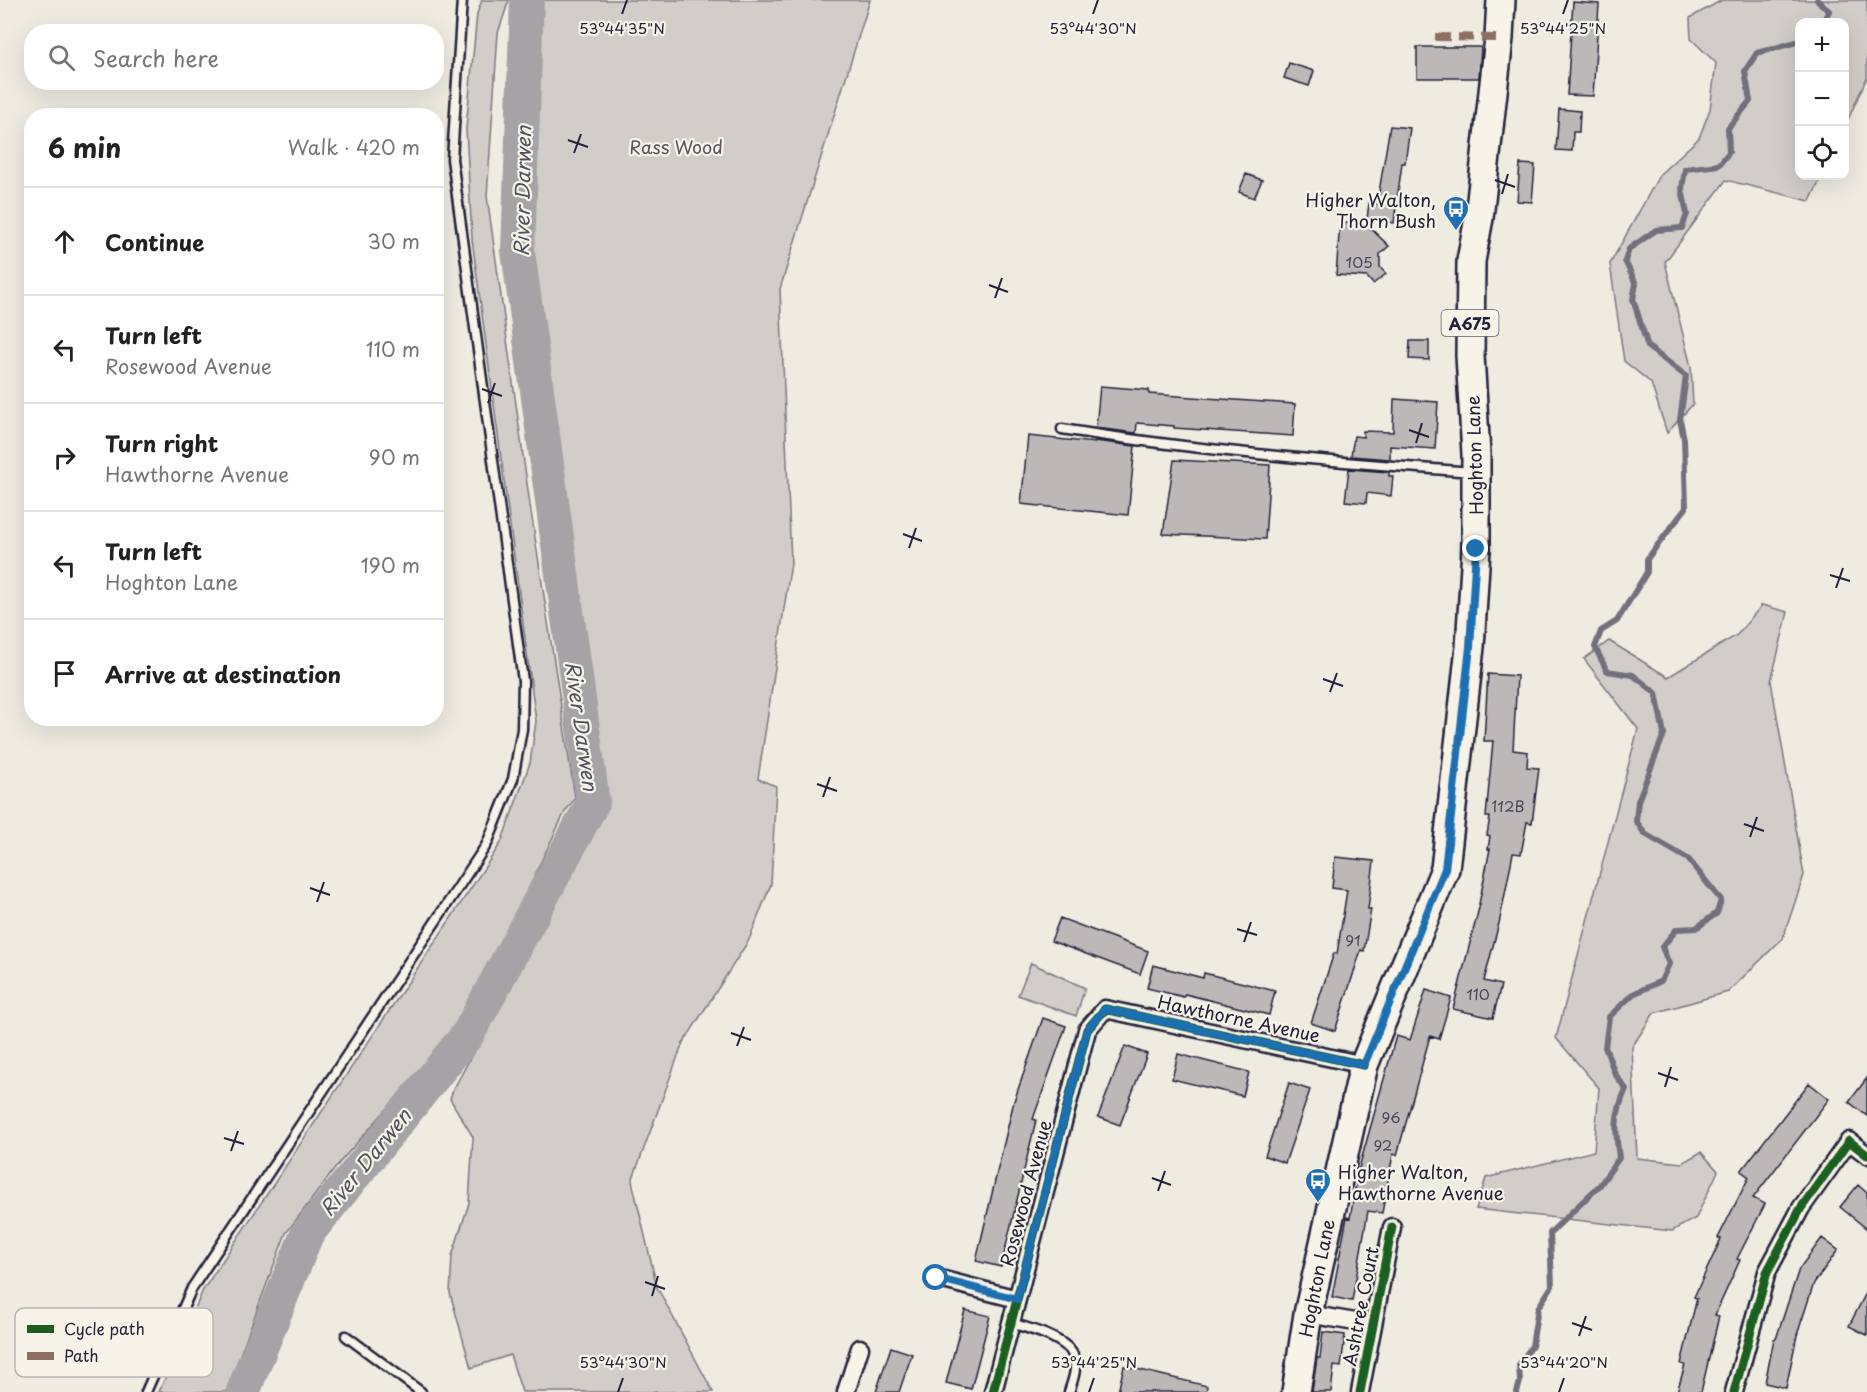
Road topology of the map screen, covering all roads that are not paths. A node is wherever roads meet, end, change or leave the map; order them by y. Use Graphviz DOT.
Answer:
graph roads {
  1 [pos="462,0"];
  2 [pos="1501,0"];
  3 [pos="1062,429"];
  4 [pos="1476,472"];
  5 [pos="1105,1009"];
  6 [pos="1364,1065"];
  7 [pos="1867,1155"];
  8 [pos="1392,1227"];
  9 [pos="936,1278"];
  10 [pos="1017,1299"];
  11 [pos="183,1308"];
  12 [pos="1308,1314"];
  13 [pos="1011,1323"];
  14 [pos="1373,1324"];
  15 [pos="346,1335"];
  16 [pos="860,1348"];
  17 [pos="153,1377"];
  18 [pos="146,1392"];
  19 [pos="421,1392"];
  20 [pos="846,1392"];
  21 [pos="993,1392"];
  22 [pos="1070,1392"];
  23 [pos="1296,1392"];
  24 [pos="1360,1392"];
  25 [pos="1734,1392"];
  1 -- 11 [label="lane"];
  2 -- 4 [label="main road, Hoghton Lane / A675"];
  3 -- 4 [label="lane"];
  4 -- 6 [label="main road, Hoghton Lane / A675"];
  5 -- 6 [label="street, Hawthorne Avenue"];
  5 -- 10 [label="street, Rosewood Avenue"];
  6 -- 12 [label="main road, Hoghton Lane / A675"];
  7 -- 25 [label="street"];
  8 -- 14 [label="street, Ashtree Court"];
  9 -- 10 [label="street"];
  10 -- 13 [label="street, Rosewood Avenue"];
  12 -- 14 [label="street, Ashtree Court"];
  12 -- 23 [label="main road, Hoghton Lane / A675"];
  13 -- 21 [label="street, Rosewood Avenue"];
  13 -- 22 [label="lane"];
  14 -- 24 [label="street, Ashtree Court"];
  15 -- 19 [label="lane"];
  16 -- 20 [label="street"];
  17 -- 18 [label="lane"];
}
